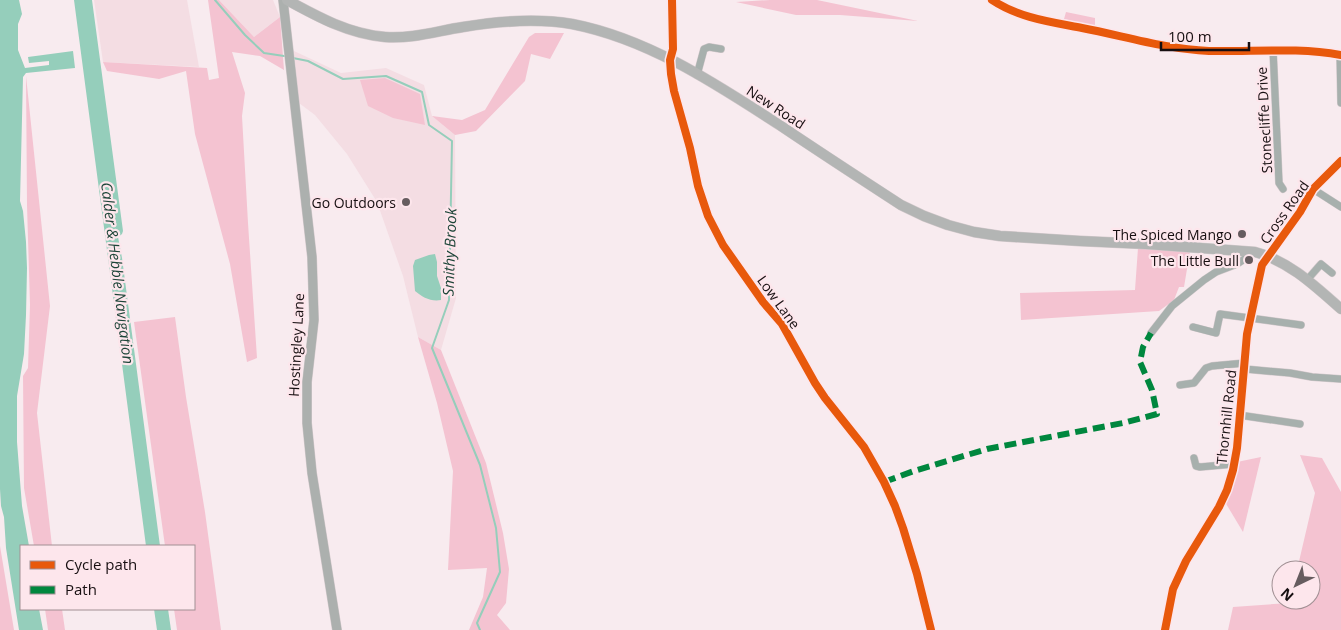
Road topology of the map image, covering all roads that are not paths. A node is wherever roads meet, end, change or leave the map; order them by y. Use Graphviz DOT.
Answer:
graph roads {
  1 [pos="285,0"];
  2 [pos="672,0"];
  3 [pos="992,0"];
  4 [pos="721,49"];
  5 [pos="1273,49"];
  6 [pos="1340,54"];
  7 [pos="670,60"];
  8 [pos="697,75"];
  9 [pos="1341,103"];
  10 [pos="1341,162"];
  11 [pos="1283,189"];
  12 [pos="1313,189"];
  13 [pos="1341,207"];
  14 [pos="1252,251"];
  15 [pos="1269,256"];
  16 [pos="1332,273"];
  17 [pos="1307,280"];
  18 [pos="1341,309"];
  19 [pos="1250,318"];
  20 [pos="1301,325"];
  21 [pos="1193,327"];
  22 [pos="1151,333"];
  23 [pos="1245,366"];
  24 [pos="1341,379"];
  25 [pos="1180,385"];
  26 [pos="1239,416"];
  27 [pos="1300,424"];
  28 [pos="1194,458"];
  29 [pos="1234,464"];
  30 [pos="337,630"];
  31 [pos="931,630"];
  32 [pos="1165,630"];
  1 -- 7 [label="highway, New Road"];
  1 -- 30 [label="main road, Hostingley Lane"];
  2 -- 7 [label="street, Low Lane"];
  3 -- 5 [label="street"];
  4 -- 8 [label="street"];
  5 -- 6 [label="street"];
  5 -- 11 [label="street, Stonecliffe Drive"];
  6 -- 9 [label="street"];
  7 -- 8 [label="highway, New Road"];
  7 -- 31 [label="street, Low Lane"];
  8 -- 14 [label="highway, New Road"];
  10 -- 12 [label="street, Cross Road"];
  12 -- 13 [label="street"];
  12 -- 15 [label="street, Cross Road"];
  14 -- 15 [label="highway, New Road"];
  14 -- 22 [label="street"];
  15 -- 17 [label="highway, New Road"];
  15 -- 19 [label="street, Thornhill Road"];
  16 -- 17 [label="street"];
  17 -- 18 [label="highway, New Road"];
  19 -- 20 [label="street"];
  19 -- 21 [label="street"];
  19 -- 23 [label="street, Thornhill Road"];
  23 -- 24 [label="street"];
  23 -- 25 [label="street"];
  23 -- 26 [label="street, Thornhill Road"];
  26 -- 27 [label="street"];
  26 -- 29 [label="street, Thornhill Road"];
  28 -- 29 [label="street"];
  29 -- 32 [label="street, Thornhill Road"];
}
